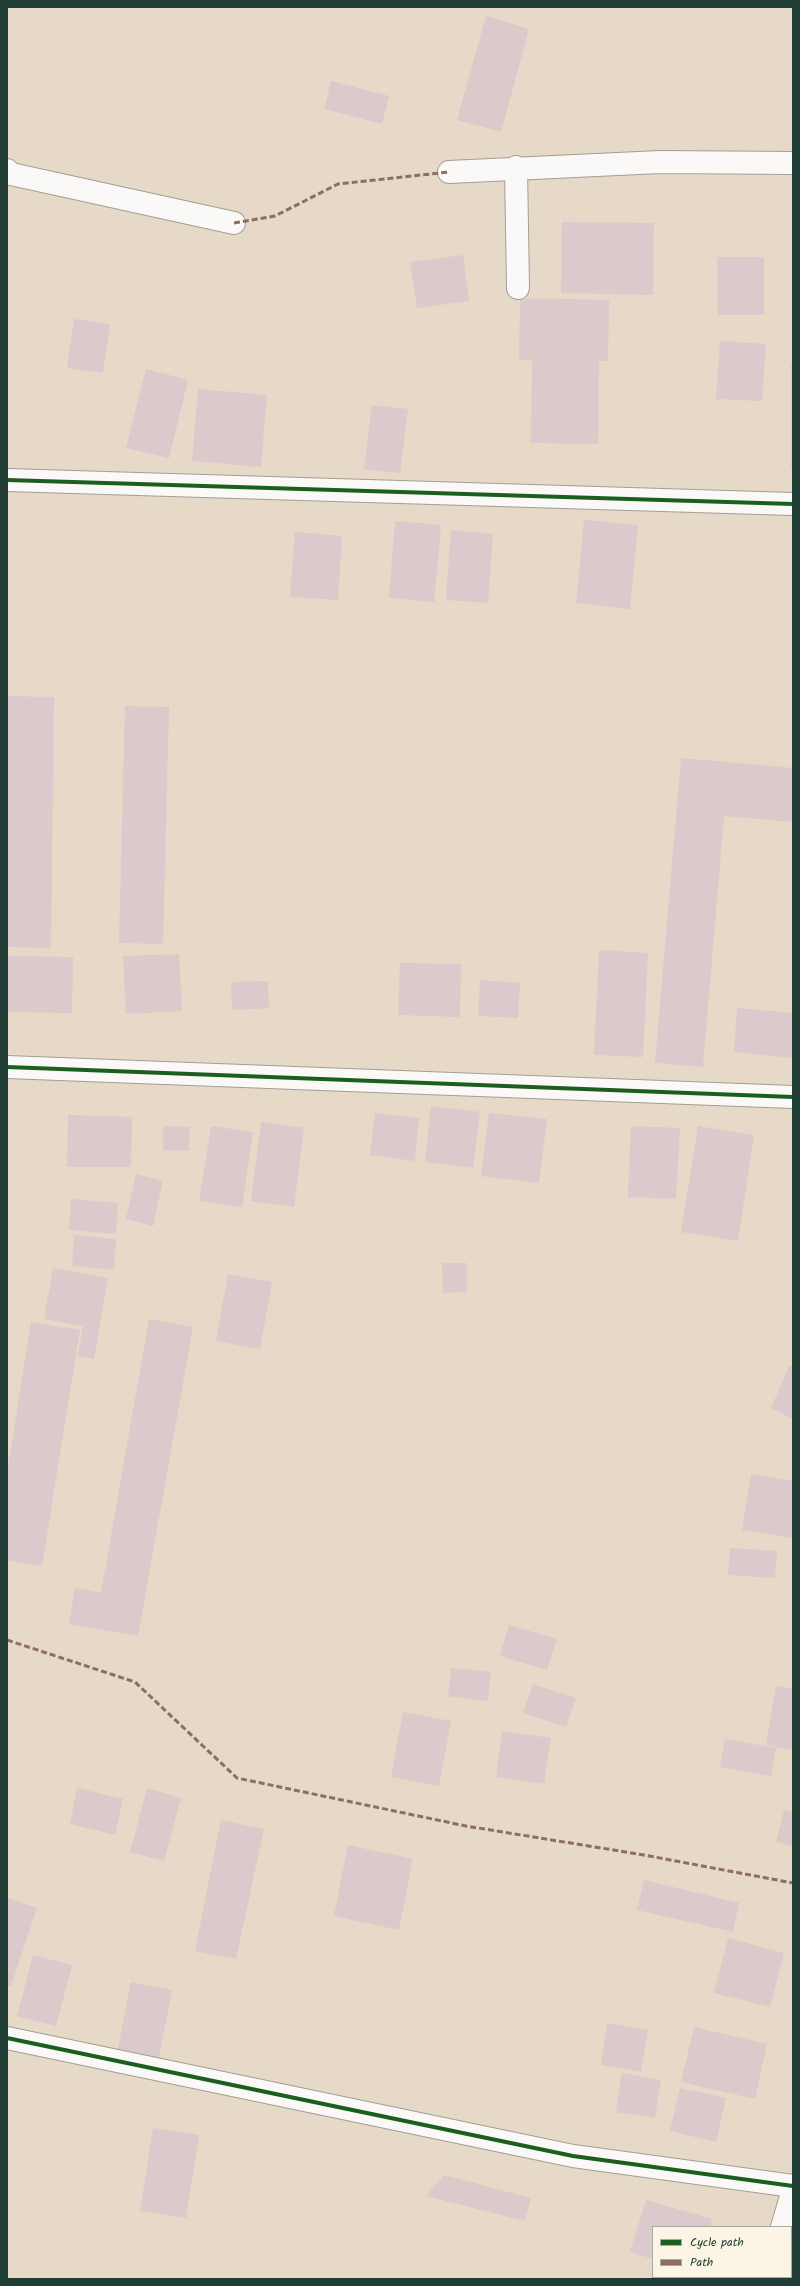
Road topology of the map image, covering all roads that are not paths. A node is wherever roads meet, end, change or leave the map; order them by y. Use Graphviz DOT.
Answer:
graph roads {
  1 [pos="793,163"];
  2 [pos="516,167"];
  3 [pos="7,170"];
  4 [pos="449,172"];
  5 [pos="234,223"];
  6 [pos="518,288"];
  7 [pos="7,480"];
  8 [pos="793,504"];
  9 [pos="7,1066"];
  10 [pos="793,1096"];
  11 [pos="7,2038"];
  12 [pos="793,2186"];
  13 [pos="793,2190"];
  14 [pos="782,2226"];
  1 -- 2 [label="street"];
  2 -- 4 [label="street"];
  2 -- 6 [label="street"];
  3 -- 5 [label="street"];
  7 -- 8 [label="street"];
  9 -- 10 [label="street"];
  11 -- 12 [label="street"];
  13 -- 14 [label="street"];
}
